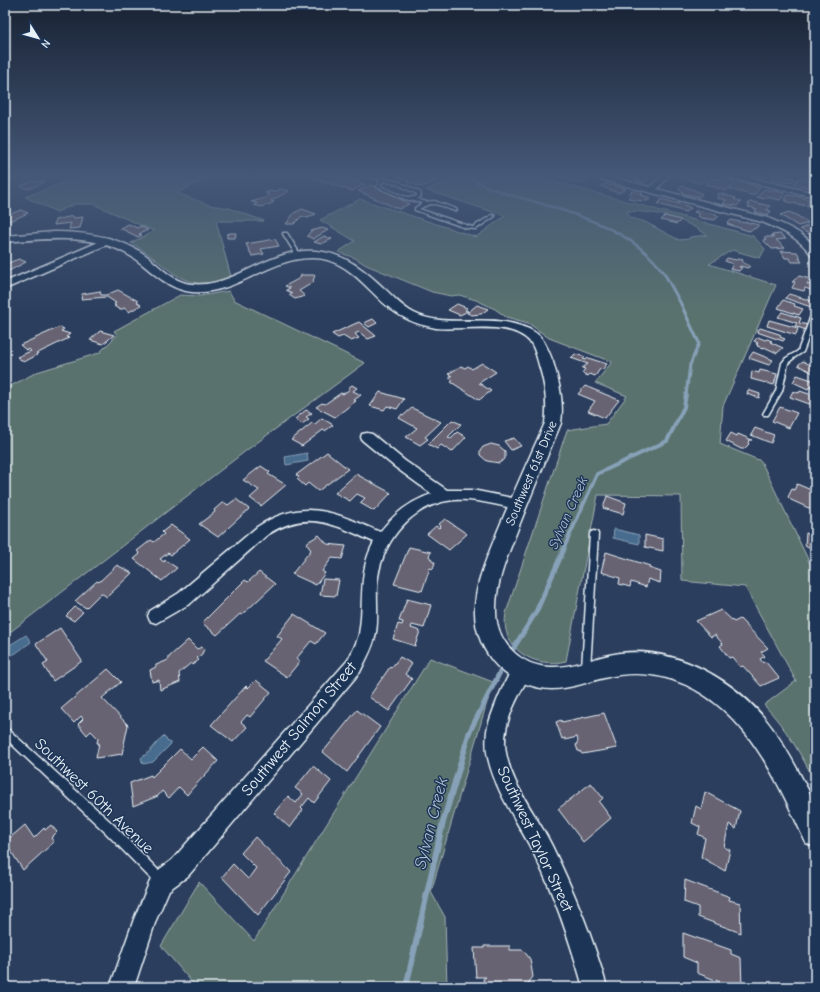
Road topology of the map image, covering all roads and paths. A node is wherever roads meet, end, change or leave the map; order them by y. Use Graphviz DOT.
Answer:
graph roads {
  1 [pos="452,221"];
  2 [pos="485,221"];
  3 [pos="769,221"];
  4 [pos="285,234"];
  5 [pos="5,239"];
  6 [pos="108,241"];
  7 [pos="814,251"];
  8 [pos="298,254"];
  9 [pos="5,286"];
  10 [pos="815,313"];
  11 [pos="766,414"];
  12 [pos="367,437"];
  13 [pos="445,496"];
  14 [pos="517,504"];
  15 [pos="594,534"];
  16 [pos="382,539"];
  17 [pos="156,616"];
  18 [pos="522,671"];
  19 [pos="586,672"];
  20 [pos="5,732"];
  21 [pos="815,834"];
  22 [pos="161,882"];
  23 [pos="122,987"];
  24 [pos="595,987"];
  1 -- 2 [label="lane"];
  3 -- 7 [label="street"];
  4 -- 8 [label="lane"];
  5 -- 6 [label="street, Southwest 61st Drive"];
  6 -- 8 [label="street, Southwest 61st Drive"];
  6 -- 9 [label="street"];
  8 -- 14 [label="street, Southwest 61st Drive"];
  10 -- 11 [label="lane"];
  12 -- 13 [label="street"];
  13 -- 14 [label="street, Southwest Salmon Street"];
  13 -- 16 [label="street, Southwest Salmon Street"];
  14 -- 18 [label="street, Southwest 61st Drive"];
  15 -- 19 [label="lane"];
  16 -- 17 [label="street"];
  16 -- 22 [label="street, Southwest Salmon Street"];
  18 -- 19 [label="street, Southwest 61st Drive"];
  18 -- 24 [label="street, Southwest Taylor Street"];
  19 -- 21 [label="street, Southwest 61st Drive"];
  20 -- 22 [label="lane, Southwest 60th Avenue"];
  22 -- 23 [label="street"];
}
